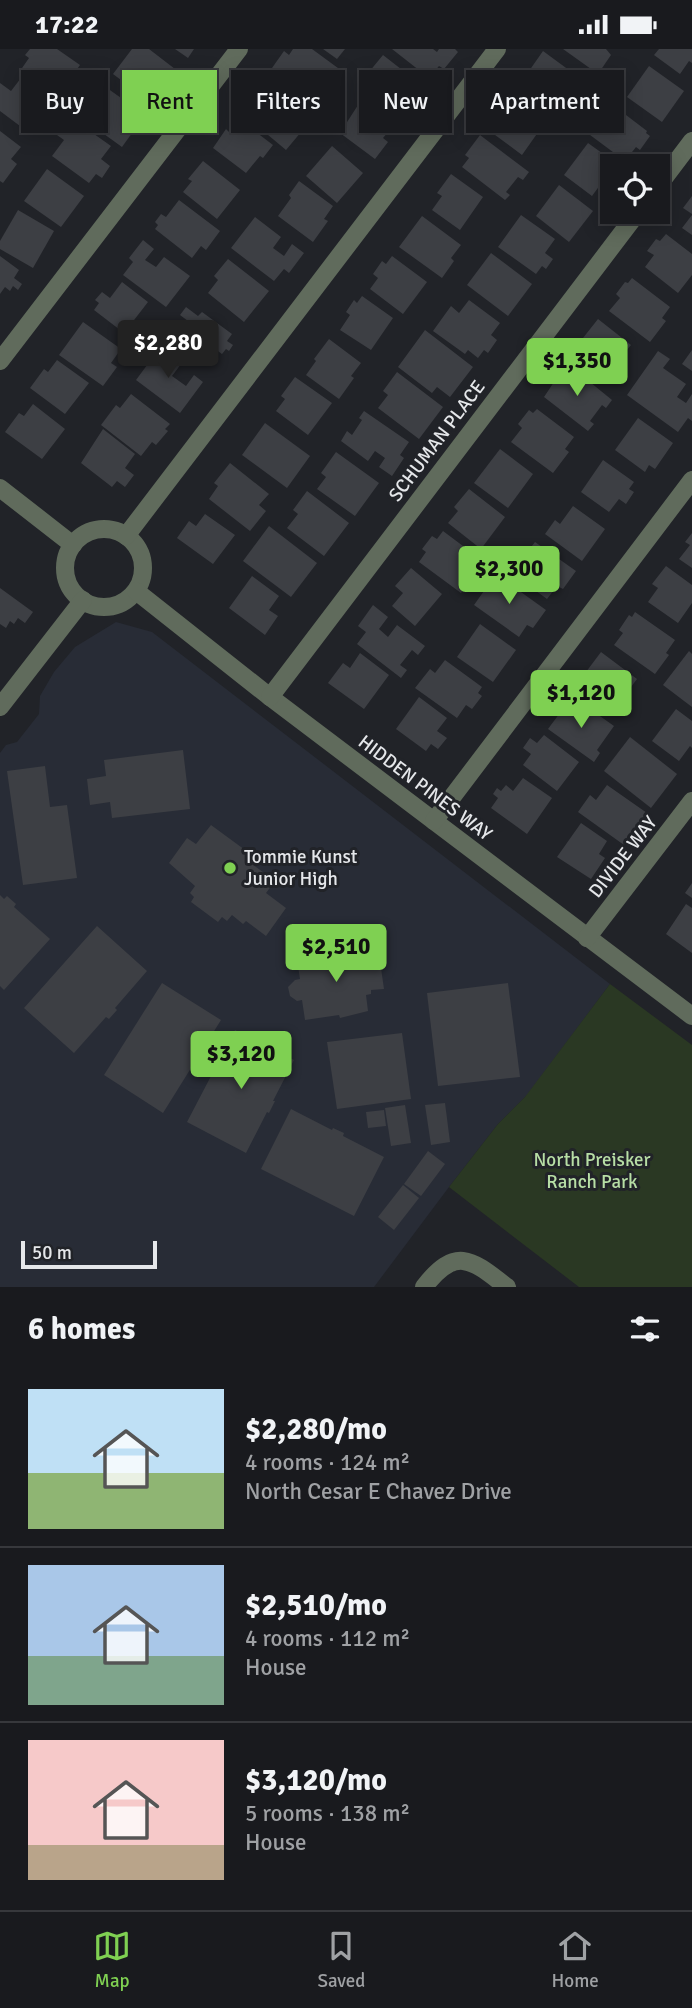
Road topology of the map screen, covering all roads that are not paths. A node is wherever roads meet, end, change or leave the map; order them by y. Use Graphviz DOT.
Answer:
graph roads {
  1 [pos="239,49"];
  2 [pos="497,49"];
  3 [pos="692,141"];
  4 [pos="670,170"];
  5 [pos="629,224"];
  6 [pos="0,361"];
  7 [pos="692,480"];
  8 [pos="0,488"];
  9 [pos="126,536"];
  10 [pos="73,545"];
  11 [pos="136,591"];
  12 [pos="83,600"];
  13 [pos="270,697"];
  14 [pos="0,708"];
  15 [pos="692,801"];
  16 [pos="433,821"];
  17 [pos="587,938"];
  18 [pos="692,1016"];
  19 [pos="424,1287"];
  20 [pos="508,1287"];
  1 -- 6 [label="street"];
  2 -- 9 [label="street"];
  3 -- 4 [label="street"];
  5 -- 13 [label="street, SCHUMAN PLACE"];
  7 -- 16 [label="street"];
  8 -- 10 [label="street"];
  9 -- 10 [label="street"];
  9 -- 11 [label="street"];
  10 -- 12 [label="street"];
  11 -- 12 [label="street"];
  11 -- 13 [label="street, HIDDEN PINES WAY"];
  12 -- 14 [label="street"];
  13 -- 16 [label="street, HIDDEN PINES WAY"];
  15 -- 17 [label="street, DIVIDE WAY"];
  16 -- 17 [label="street, HIDDEN PINES WAY"];
  17 -- 18 [label="street, HIDDEN PINES WAY"];
  19 -- 20 [label="street"];
}
